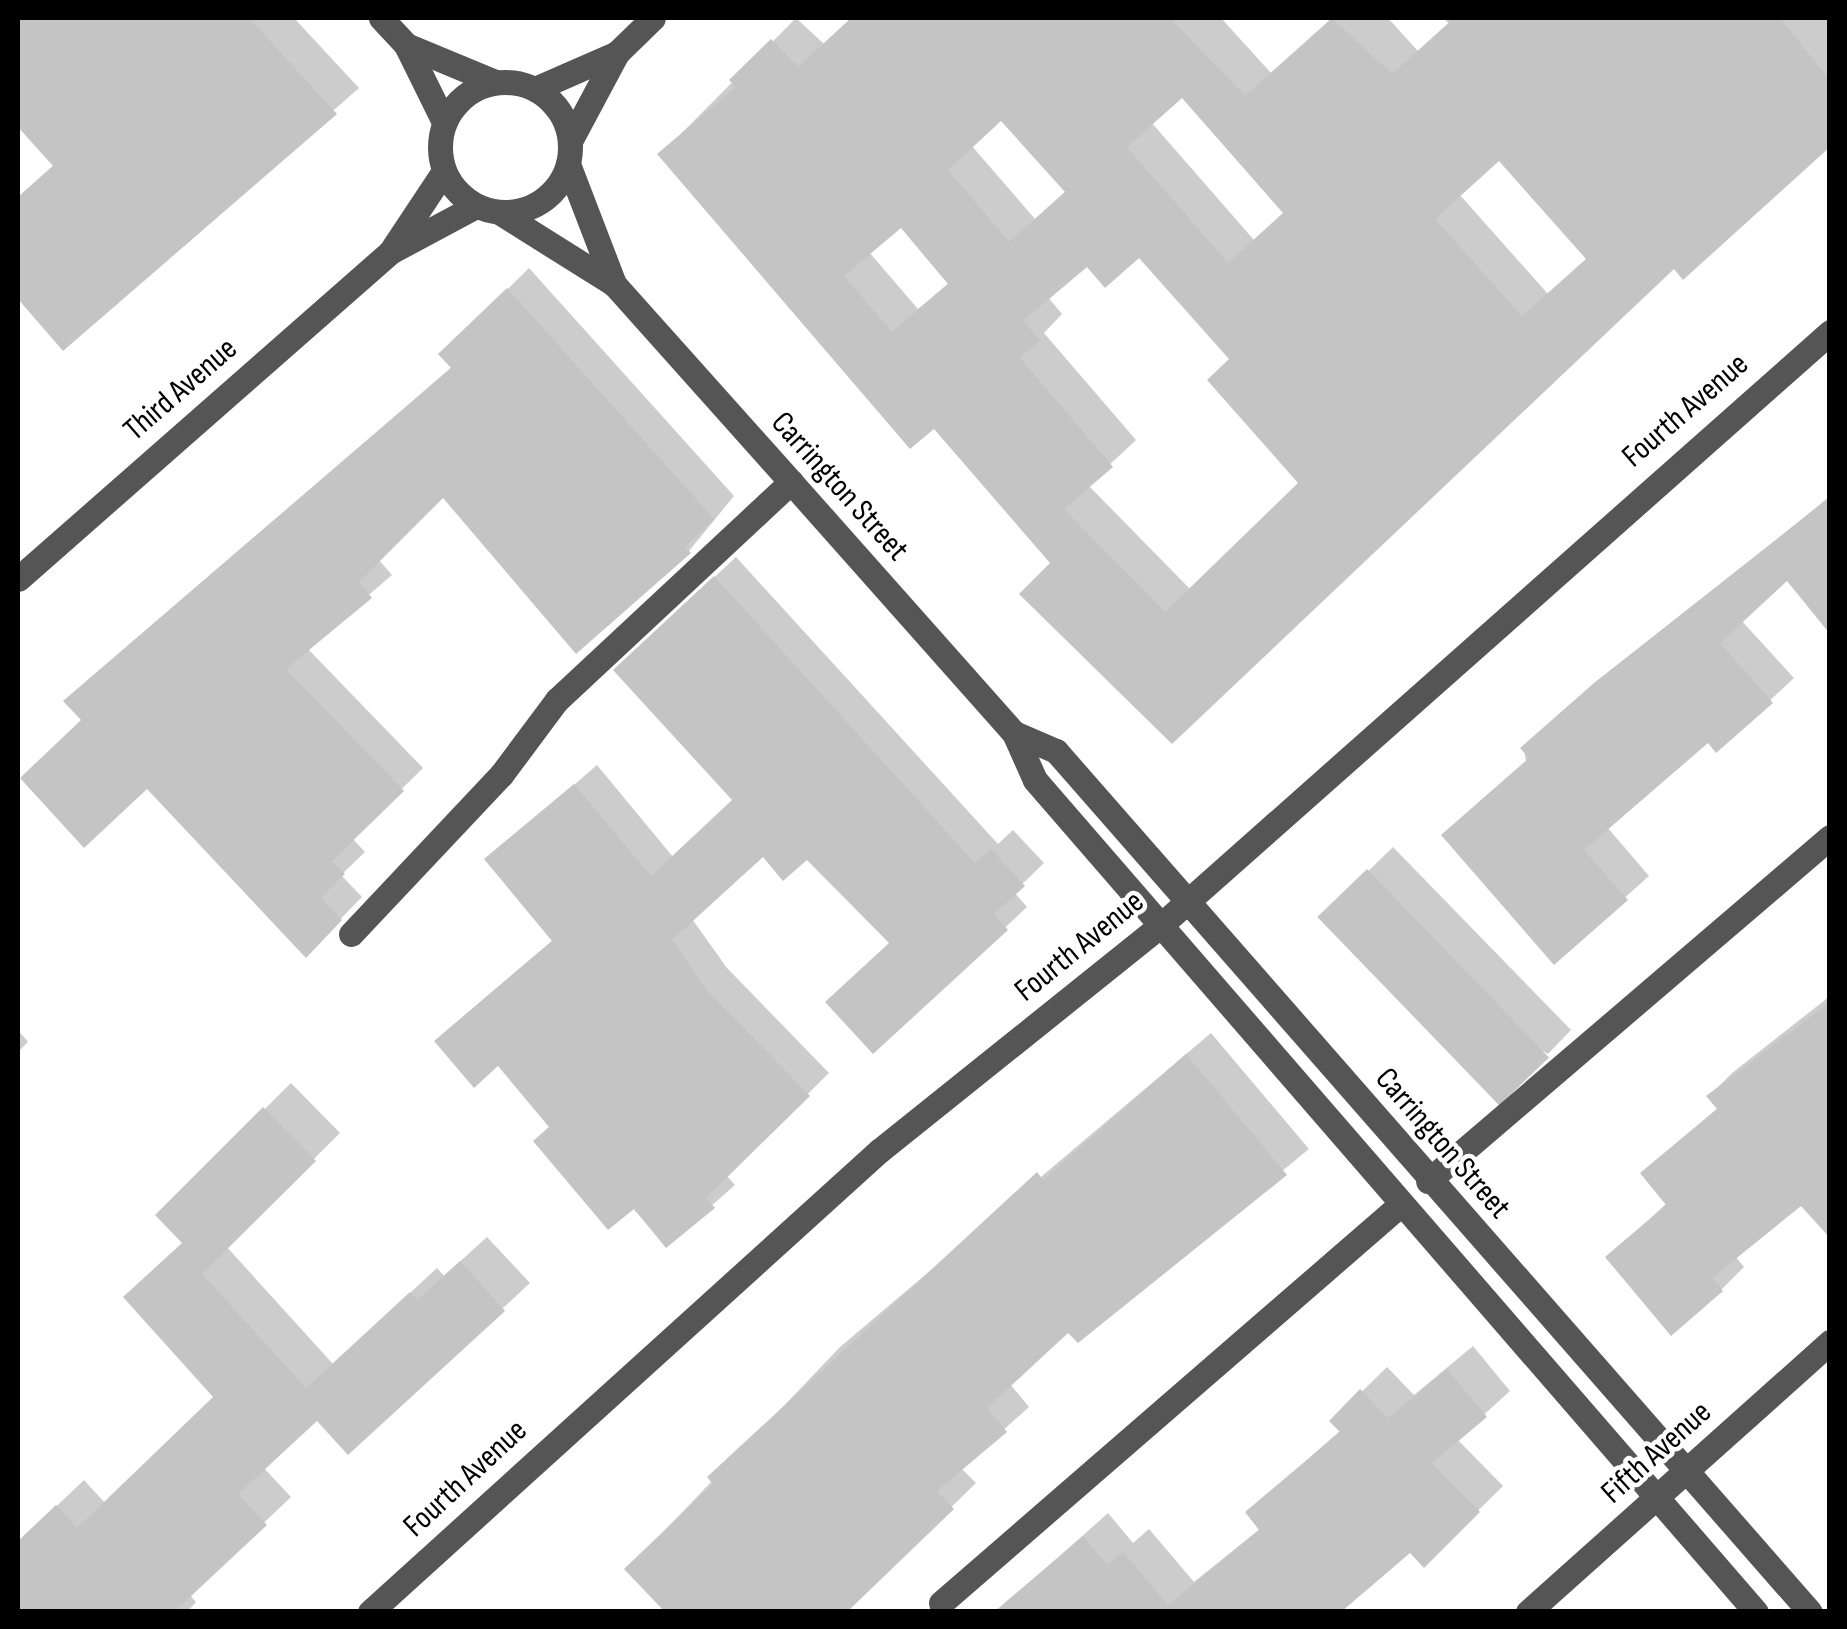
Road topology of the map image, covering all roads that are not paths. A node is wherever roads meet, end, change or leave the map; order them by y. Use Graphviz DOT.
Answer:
graph roads {
  1 [pos="381,18"];
  2 [pos="653,18"];
  3 [pos="406,45"];
  4 [pos="616,53"];
  5 [pos="494,82"];
  6 [pos="535,89"];
  7 [pos="444,122"];
  8 [pos="569,153"];
  9 [pos="444,171"];
  10 [pos="488,209"];
  11 [pos="390,252"];
  12 [pos="614,284"];
  13 [pos="1830,332"];
  14 [pos="792,482"];
  15 [pos="18,579"];
  16 [pos="1014,733"];
  17 [pos="1830,836"];
  18 [pos="1190,899"];
  19 [pos="1160,925"];
  20 [pos="351,934"];
  21 [pos="1428,1181"];
  22 [pos="1400,1205"];
  23 [pos="1830,1342"];
  24 [pos="1687,1469"];
  25 [pos="1658,1496"];
  26 [pos="941,1603"];
  27 [pos="370,1612"];
  28 [pos="1528,1612"];
  29 [pos="1756,1612"];
  30 [pos="1810,1612"];
  1 -- 3 [label="street"];
  2 -- 4 [label="street"];
  3 -- 5 [label="street"];
  3 -- 7 [label="street"];
  4 -- 6 [label="street"];
  4 -- 8 [label="street"];
  5 -- 6 [label="street"];
  5 -- 7 [label="street"];
  6 -- 8 [label="street"];
  7 -- 9 [label="street"];
  8 -- 10 [label="street"];
  8 -- 12 [label="street, Carrington Street"];
  9 -- 10 [label="street"];
  9 -- 11 [label="street, Third Avenue"];
  10 -- 11 [label="street, Third Avenue"];
  10 -- 12 [label="street, Carrington Street"];
  11 -- 15 [label="street, Third Avenue"];
  12 -- 14 [label="street, Carrington Street"];
  13 -- 18 [label="street, Fourth Avenue"];
  14 -- 16 [label="street, Carrington Street"];
  14 -- 20 [label="street"];
  16 -- 18 [label="street, Carrington Street"];
  16 -- 19 [label="street, Carrington Street"];
  17 -- 21 [label="street"];
  18 -- 19 [label="street, Fourth Avenue"];
  18 -- 21 [label="street, Carrington Street"];
  19 -- 22 [label="street, Carrington Street"];
  19 -- 27 [label="street, Fourth Avenue"];
  21 -- 24 [label="street, Carrington Street"];
  22 -- 25 [label="street, Carrington Street"];
  22 -- 26 [label="street"];
  23 -- 24 [label="street, Fifth Avenue"];
  24 -- 25 [label="street, Fifth Avenue"];
  24 -- 30 [label="street, Carrington Street"];
  25 -- 28 [label="street, Fifth Avenue"];
  25 -- 29 [label="street, Carrington Street"];
}
